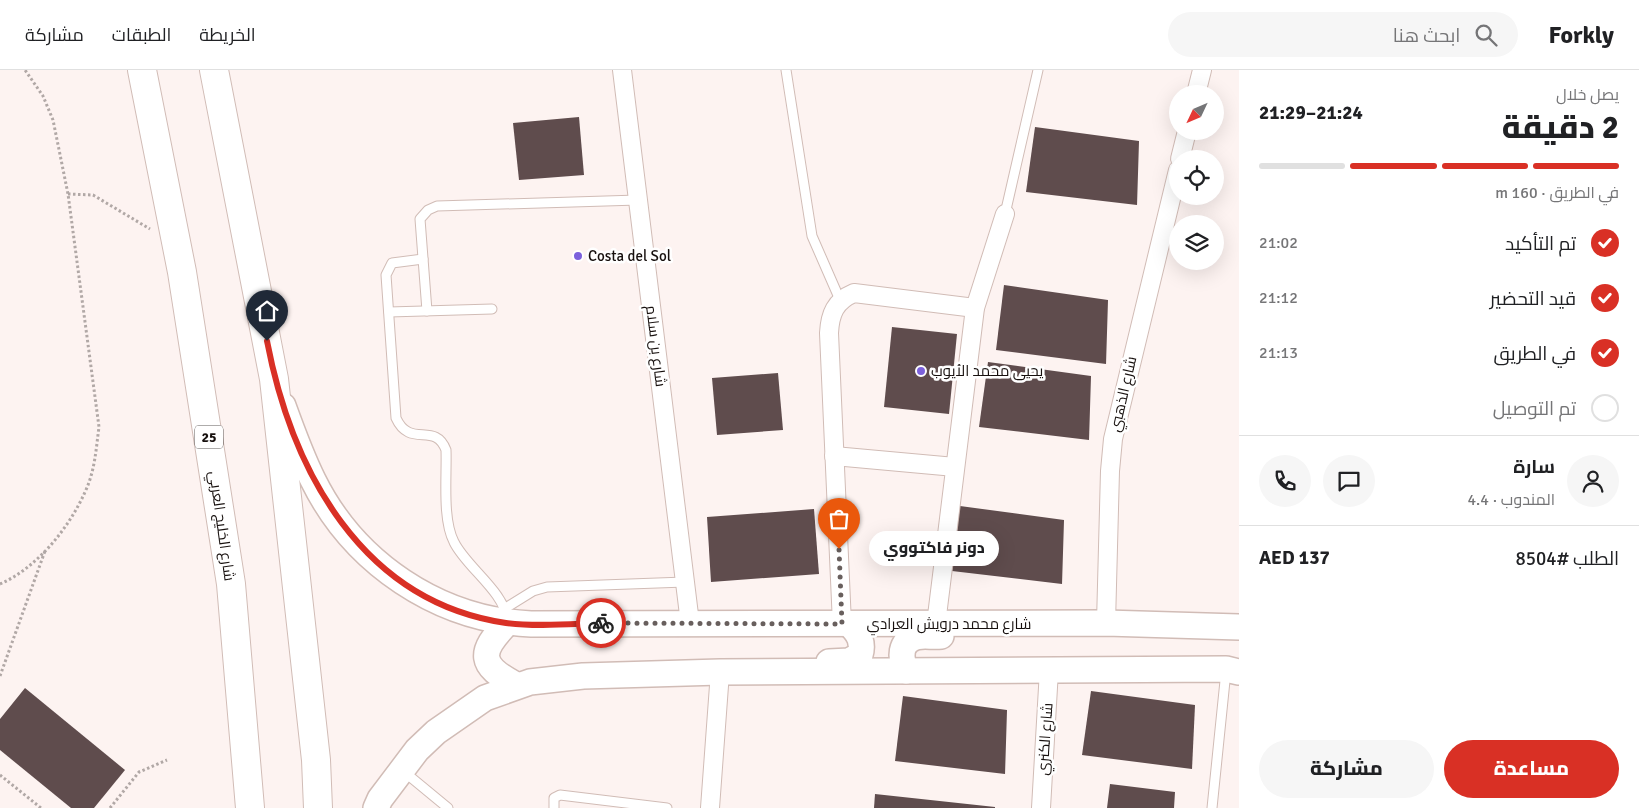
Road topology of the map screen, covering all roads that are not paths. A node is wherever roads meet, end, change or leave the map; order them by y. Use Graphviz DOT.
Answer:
graph roads {
  1 [pos="142,70"];
  2 [pos="214,70"];
  3 [pos="622,70"];
  4 [pos="786,70"];
  5 [pos="1038,70"];
  6 [pos="1202,70"];
  7 [pos="1198,85"];
  8 [pos="638,200"];
  9 [pos="1170,205"];
  10 [pos="1005,214"];
  11 [pos="423,259"];
  12 [pos="840,300"];
  13 [pos="976,308"];
  14 [pos="492,309"];
  15 [pos="427,311"];
  16 [pos="389,312"];
  17 [pos="274,379"];
  18 [pos="834,456"];
  19 [pos="955,468"];
  20 [pos="685,582"];
  21 [pos="506,616"];
  22 [pos="690,623"];
  23 [pos="1106,623"];
  24 [pos="845,624"];
  25 [pos="936,624"];
  26 [pos="981,624"];
  27 [pos="1236,628"];
  28 [pos="1234,669"];
  29 [pos="906,670"];
  30 [pos="1050,670"];
  31 [pos="720,672"];
  32 [pos="757,672"];
  33 [pos="516,685"];
  34 [pos="402,770"];
  35 [pos="445,807"];
  36 [pos="250,808"];
  37 [pos="318,808"];
  38 [pos="376,808"];
  39 [pos="554,808"];
  40 [pos="668,808"];
  41 [pos="710,808"];
  42 [pos="1040,808"];
  43 [pos="1212,808"];
  1 -- 36 [label="main road, شارع الخليج العربي / 25"];
  2 -- 17 [label="main road"];
  3 -- 8 [label="street, شارع بن سلام"];
  4 -- 12 [label="lane"];
  5 -- 10 [label="lane"];
  6 -- 7 [label="street"];
  8 -- 11 [label="lane"];
  8 -- 20 [label="street, شارع بن سلام"];
  9 -- 23 [label="street, شارع الذهبي"];
  10 -- 13 [label="street"];
  11 -- 15 [label="lane"];
  11 -- 16 [label="lane"];
  12 -- 13 [label="street"];
  12 -- 18 [label="street"];
  13 -- 19 [label="street"];
  14 -- 15 [label="lane"];
  15 -- 16 [label="lane"];
  16 -- 21 [label="lane"];
  17 -- 21 [label="street, شارع محمد درويش العرادي"];
  17 -- 37 [label="main road"];
  18 -- 19 [label="street"];
  18 -- 24 [label="street"];
  19 -- 25 [label="street"];
  20 -- 21 [label="lane"];
  20 -- 22 [label="street, شارع بن سلام"];
  21 -- 22 [label="street, شارع محمد درويش العرادي"];
  21 -- 33 [label="street"];
  22 -- 24 [label="street, شارع محمد درويش العرادي"];
  23 -- 26 [label="street, شارع محمد درويش العرادي"];
  23 -- 27 [label="street, شارع محمد درويش العرادي"];
  24 -- 25 [label="street, شارع محمد درويش العرادي"];
  24 -- 32 [label="street"];
  25 -- 26 [label="street, شارع محمد درويش العرادي"];
  26 -- 29 [label="street"];
  28 -- 30 [label="street"];
  28 -- 43 [label="lane"];
  29 -- 30 [label="street"];
  29 -- 32 [label="street"];
  30 -- 42 [label="street, شارع الكنري"];
  31 -- 32 [label="street"];
  31 -- 33 [label="street"];
  31 -- 41 [label="street"];
  33 -- 34 [label="street"];
  34 -- 35 [label="lane"];
  34 -- 38 [label="street"];
  39 -- 40 [label="lane"];
}
